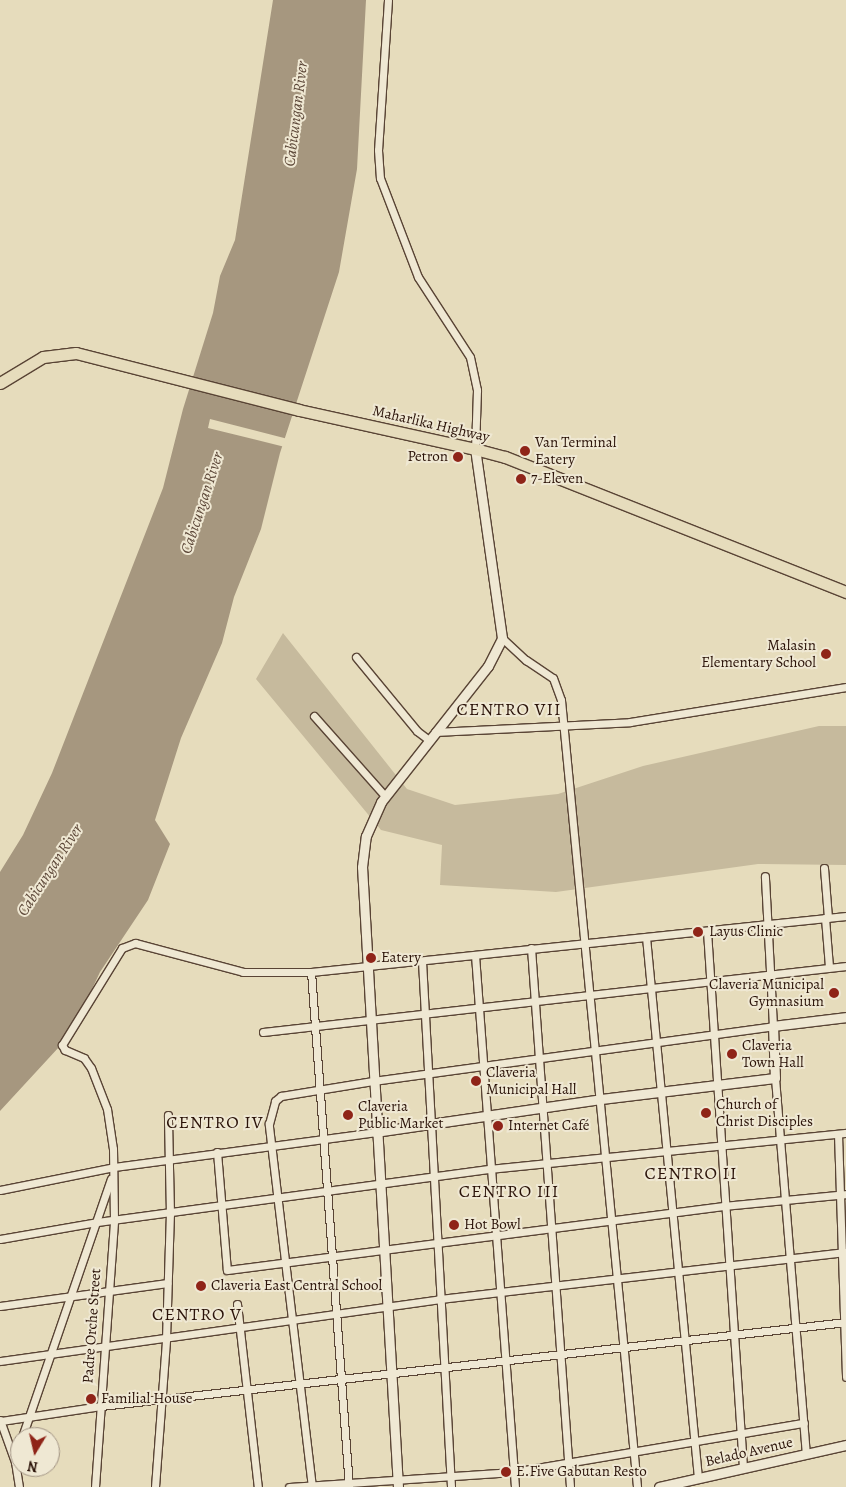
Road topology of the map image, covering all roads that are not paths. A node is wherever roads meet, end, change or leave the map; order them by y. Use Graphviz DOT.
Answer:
graph roads {
  1 [pos="388,0"];
  2 [pos="0,383"];
  3 [pos="475,448"];
  4 [pos="846,592"];
  5 [pos="502,638"];
  6 [pos="356,658"];
  7 [pos="846,687"];
  8 [pos="314,716"];
  9 [pos="564,726"];
  10 [pos="435,732"];
  11 [pos="429,740"];
  12 [pos="385,796"];
  13 [pos="824,868"];
  14 [pos="765,876"];
  15 [pos="846,916"];
  16 [pos="826,918"];
  17 [pos="767,924"];
  18 [pos="707,930"];
  19 [pos="646,937"];
  20 [pos="586,944"];
  21 [pos="531,948"];
  22 [pos="476,955"];
  23 [pos="422,961"];
  24 [pos="846,966"];
  25 [pos="367,967"];
  26 [pos="830,968"];
  27 [pos="311,972"];
  28 [pos="769,976"];
  29 [pos="711,982"];
  30 [pos="650,988"];
  31 [pos="591,994"];
  32 [pos="536,999"];
  33 [pos="479,1006"];
  34 [pos="424,1013"];
  35 [pos="846,1017"];
  36 [pos="369,1019"];
  37 [pos="316,1024"];
  38 [pos="773,1026"];
  39 [pos="263,1032"];
  40 [pos="714,1032"];
  41 [pos="655,1040"];
  42 [pos="596,1049"];
  43 [pos="538,1057"];
  44 [pos="484,1066"];
  45 [pos="428,1074"];
  46 [pos="775,1078"];
  47 [pos="373,1081"];
  48 [pos="718,1083"];
  49 [pos="320,1090"];
  50 [pos="659,1091"];
  51 [pos="600,1099"];
  52 [pos="540,1108"];
  53 [pos="168,1115"];
  54 [pos="486,1115"];
  55 [pos="429,1125"];
  56 [pos="375,1132"];
  57 [pos="846,1133"];
  58 [pos="838,1134"];
  59 [pos="324,1138"];
  60 [pos="782,1139"];
  61 [pos="273,1144"];
  62 [pos="722,1144"];
  63 [pos="667,1150"];
  64 [pos="217,1152"];
  65 [pos="606,1157"];
  66 [pos="170,1159"];
  67 [pos="545,1163"];
  68 [pos="114,1169"];
  69 [pos="490,1169"];
  70 [pos="433,1179"];
  71 [pos="379,1185"];
  72 [pos="0,1190"];
  73 [pos="328,1192"];
  74 [pos="843,1194"];
  75 [pos="280,1198"];
  76 [pos="786,1200"];
  77 [pos="221,1206"];
  78 [pos="724,1206"];
  79 [pos="672,1212"];
  80 [pos="170,1214"];
  81 [pos="114,1220"];
  82 [pos="610,1221"];
  83 [pos="97,1222"];
  84 [pos="550,1229"];
  85 [pos="495,1236"];
  86 [pos="0,1239"];
  87 [pos="436,1244"];
  88 [pos="384,1251"];
  89 [pos="844,1253"];
  90 [pos="333,1258"];
  91 [pos="791,1258"];
  92 [pos="286,1264"];
  93 [pos="728,1265"];
  94 [pos="678,1271"];
  95 [pos="616,1279"];
  96 [pos="167,1283"];
  97 [pos="553,1286"];
  98 [pos="108,1290"];
  99 [pos="500,1294"];
  100 [pos="69,1296"];
  101 [pos="439,1299"];
  102 [pos="237,1304"];
  103 [pos="0,1306"];
  104 [pos="388,1306"];
  105 [pos="337,1313"];
  106 [pos="292,1319"];
  107 [pos="845,1322"];
  108 [pos="240,1328"];
  109 [pos="797,1329"];
  110 [pos="734,1335"];
  111 [pos="166,1339"];
  112 [pos="684,1342"];
  113 [pos="104,1345"];
  114 [pos="623,1349"];
  115 [pos="51,1352"];
  116 [pos="558,1357"];
  117 [pos="0,1361"];
  118 [pos="506,1362"];
  119 [pos="442,1370"];
  120 [pos="393,1375"];
  121 [pos="846,1378"];
  122 [pos="343,1381"];
  123 [pos="299,1385"];
  124 [pos="248,1390"];
  125 [pos="161,1401"];
  126 [pos="101,1406"];
  127 [pos="27,1418"];
  128 [pos="0,1421"];
  129 [pos="804,1423"];
  130 [pos="25,1427"];
  131 [pos="741,1433"];
  132 [pos="693,1441"];
  133 [pos="846,1445"];
  134 [pos="10,1448"];
  135 [pos="634,1450"];
  136 [pos="806,1453"];
  137 [pos="566,1461"];
  138 [pos="743,1468"];
  139 [pos="513,1472"];
  140 [pos="450,1476"];
  141 [pos="698,1478"];
  142 [pos="398,1484"];
  143 [pos="349,1485"];
  144 [pos="312,1486"];
  145 [pos="95,1487"];
  146 [pos="155,1487"];
  147 [pos="258,1487"];
  148 [pos="289,1487"];
  149 [pos="451,1487"];
  150 [pos="514,1487"];
  151 [pos="570,1487"];
  152 [pos="637,1487"];
  153 [pos="658,1487"];
  1 -- 3 [label="street"];
  2 -- 3 [label="highway, Maharlika Highway"];
  3 -- 4 [label="highway, Maharlika Highway"];
  3 -- 5 [label="street"];
  5 -- 9 [label="street"];
  5 -- 10 [label="street"];
  6 -- 11 [label="street"];
  7 -- 9 [label="street"];
  8 -- 12 [label="street"];
  9 -- 10 [label="street"];
  9 -- 20 [label="street"];
  10 -- 11 [label="street"];
  11 -- 12 [label="street"];
  12 -- 25 [label="street"];
  13 -- 16 [label="street"];
  14 -- 17 [label="street"];
  15 -- 16 [label="street"];
  16 -- 17 [label="street"];
  16 -- 26 [label="street"];
  17 -- 18 [label="street"];
  17 -- 28 [label="street"];
  18 -- 19 [label="street"];
  18 -- 29 [label="street"];
  19 -- 20 [label="street"];
  19 -- 30 [label="street"];
  20 -- 21 [label="street"];
  20 -- 31 [label="street"];
  21 -- 22 [label="street"];
  21 -- 32 [label="street"];
  22 -- 23 [label="street"];
  22 -- 33 [label="street"];
  23 -- 25 [label="street"];
  23 -- 34 [label="street"];
  24 -- 26 [label="street"];
  25 -- 27 [label="street"];
  25 -- 36 [label="street"];
  26 -- 28 [label="street"];
  27 -- 37 [label="street"];
  27 -- 68 [label="street, Padre Orche Street"];
  28 -- 29 [label="street"];
  28 -- 38 [label="street"];
  29 -- 30 [label="street"];
  29 -- 40 [label="street"];
  30 -- 31 [label="street"];
  30 -- 41 [label="street"];
  31 -- 32 [label="street"];
  31 -- 42 [label="street"];
  32 -- 33 [label="street"];
  32 -- 43 [label="street"];
  33 -- 34 [label="street"];
  33 -- 44 [label="street"];
  34 -- 36 [label="street"];
  34 -- 45 [label="street"];
  35 -- 38 [label="street"];
  36 -- 37 [label="street"];
  36 -- 47 [label="street"];
  37 -- 39 [label="street"];
  37 -- 49 [label="street"];
  38 -- 40 [label="street"];
  38 -- 46 [label="street"];
  40 -- 41 [label="street"];
  40 -- 48 [label="street"];
  41 -- 42 [label="street"];
  41 -- 50 [label="street"];
  42 -- 43 [label="street"];
  42 -- 51 [label="street"];
  43 -- 44 [label="street"];
  43 -- 52 [label="street"];
  44 -- 45 [label="street"];
  44 -- 54 [label="street"];
  45 -- 47 [label="street"];
  45 -- 55 [label="street"];
  46 -- 48 [label="street"];
  46 -- 60 [label="street"];
  47 -- 49 [label="street"];
  47 -- 56 [label="street"];
  48 -- 50 [label="street"];
  48 -- 62 [label="street"];
  49 -- 59 [label="street"];
  49 -- 61 [label="street"];
  50 -- 51 [label="street"];
  50 -- 63 [label="street"];
  51 -- 52 [label="street"];
  51 -- 65 [label="street"];
  52 -- 54 [label="street"];
  52 -- 67 [label="street"];
  53 -- 66 [label="street"];
  54 -- 55 [label="street"];
  54 -- 69 [label="street"];
  55 -- 56 [label="street"];
  55 -- 70 [label="street"];
  56 -- 59 [label="street"];
  56 -- 71 [label="street"];
  57 -- 58 [label="street"];
  58 -- 60 [label="street"];
  58 -- 74 [label="street"];
  59 -- 61 [label="street"];
  59 -- 73 [label="street"];
  60 -- 62 [label="street"];
  60 -- 76 [label="street"];
  61 -- 64 [label="street"];
  61 -- 75 [label="street"];
  62 -- 63 [label="street"];
  62 -- 78 [label="street"];
  63 -- 65 [label="street"];
  63 -- 79 [label="street"];
  64 -- 66 [label="street"];
  64 -- 77 [label="street"];
  65 -- 67 [label="street"];
  65 -- 82 [label="street"];
  66 -- 68 [label="street"];
  66 -- 80 [label="street"];
  67 -- 69 [label="street"];
  67 -- 84 [label="street"];
  68 -- 72 [label="street"];
  68 -- 81 [label="street, Padre Orche Street"];
  68 -- 83 [label="street"];
  69 -- 70 [label="street"];
  69 -- 85 [label="street"];
  70 -- 71 [label="street"];
  70 -- 87 [label="street"];
  71 -- 73 [label="street"];
  71 -- 88 [label="street"];
  73 -- 75 [label="street"];
  73 -- 90 [label="street"];
  74 -- 76 [label="street"];
  74 -- 89 [label="street"];
  75 -- 77 [label="street"];
  75 -- 92 [label="street"];
  76 -- 78 [label="street"];
  76 -- 91 [label="street"];
  77 -- 80 [label="street"];
  77 -- 92 [label="street"];
  78 -- 79 [label="street"];
  78 -- 93 [label="street"];
  79 -- 82 [label="street"];
  79 -- 94 [label="street"];
  80 -- 81 [label="street"];
  80 -- 96 [label="street"];
  81 -- 83 [label="street"];
  81 -- 98 [label="street, Padre Orche Street"];
  82 -- 84 [label="street"];
  82 -- 95 [label="street"];
  83 -- 86 [label="street"];
  83 -- 100 [label="street"];
  84 -- 85 [label="street"];
  84 -- 97 [label="street"];
  85 -- 87 [label="street"];
  85 -- 99 [label="street"];
  87 -- 88 [label="street"];
  87 -- 101 [label="street"];
  88 -- 90 [label="street"];
  88 -- 104 [label="street"];
  89 -- 91 [label="street"];
  89 -- 107 [label="street"];
  90 -- 92 [label="street"];
  90 -- 105 [label="street"];
  91 -- 93 [label="street"];
  91 -- 109 [label="street"];
  92 -- 106 [label="street"];
  93 -- 94 [label="street"];
  93 -- 110 [label="street"];
  94 -- 95 [label="street"];
  94 -- 112 [label="street"];
  95 -- 97 [label="street"];
  95 -- 114 [label="street"];
  96 -- 98 [label="street"];
  96 -- 111 [label="street"];
  97 -- 99 [label="street"];
  97 -- 116 [label="street"];
  98 -- 100 [label="street"];
  98 -- 113 [label="street, Padre Orche Street"];
  99 -- 101 [label="street"];
  99 -- 118 [label="street"];
  100 -- 103 [label="street"];
  100 -- 115 [label="street"];
  101 -- 104 [label="street"];
  101 -- 119 [label="street"];
  102 -- 108 [label="street"];
  104 -- 105 [label="street"];
  104 -- 120 [label="street"];
  105 -- 106 [label="street"];
  105 -- 122 [label="street"];
  106 -- 108 [label="street"];
  106 -- 123 [label="street"];
  107 -- 109 [label="street"];
  107 -- 121 [label="street"];
  108 -- 111 [label="street"];
  108 -- 124 [label="street"];
  109 -- 110 [label="street"];
  109 -- 129 [label="street"];
  110 -- 112 [label="street"];
  110 -- 131 [label="street"];
  111 -- 113 [label="street"];
  111 -- 125 [label="street"];
  112 -- 114 [label="street"];
  112 -- 132 [label="street"];
  113 -- 115 [label="street"];
  113 -- 126 [label="street, Padre Orche Street"];
  114 -- 116 [label="street"];
  114 -- 135 [label="street"];
  115 -- 117 [label="street"];
  115 -- 127 [label="street"];
  116 -- 118 [label="street"];
  116 -- 137 [label="street"];
  118 -- 119 [label="street"];
  118 -- 139 [label="street"];
  119 -- 120 [label="street"];
  119 -- 140 [label="street"];
  120 -- 122 [label="street"];
  120 -- 142 [label="street"];
  122 -- 123 [label="street"];
  122 -- 143 [label="street"];
  123 -- 124 [label="street"];
  123 -- 144 [label="street"];
  124 -- 125 [label="street"];
  124 -- 147 [label="street"];
  125 -- 126 [label="street"];
  125 -- 146 [label="street"];
  126 -- 127 [label="street"];
  126 -- 145 [label="street, Padre Orche Street"];
  127 -- 128 [label="street"];
  127 -- 130 [label="street"];
  128 -- 134 [label="street"];
  129 -- 131 [label="street"];
  129 -- 136 [label="street"];
  131 -- 132 [label="street"];
  131 -- 138 [label="street"];
  132 -- 135 [label="street"];
  132 -- 141 [label="street"];
  133 -- 136 [label="street, Belado Avenue"];
  135 -- 137 [label="street"];
  135 -- 152 [label="street"];
  136 -- 138 [label="street, Belado Avenue"];
  137 -- 139 [label="street"];
  137 -- 151 [label="street"];
  138 -- 141 [label="street, Belado Avenue"];
  139 -- 140 [label="street"];
  139 -- 150 [label="street"];
  140 -- 142 [label="street"];
  140 -- 149 [label="street"];
  141 -- 153 [label="street, Belado Avenue"];
  142 -- 143 [label="street"];
  143 -- 144 [label="street"];
  144 -- 148 [label="street"];
}
